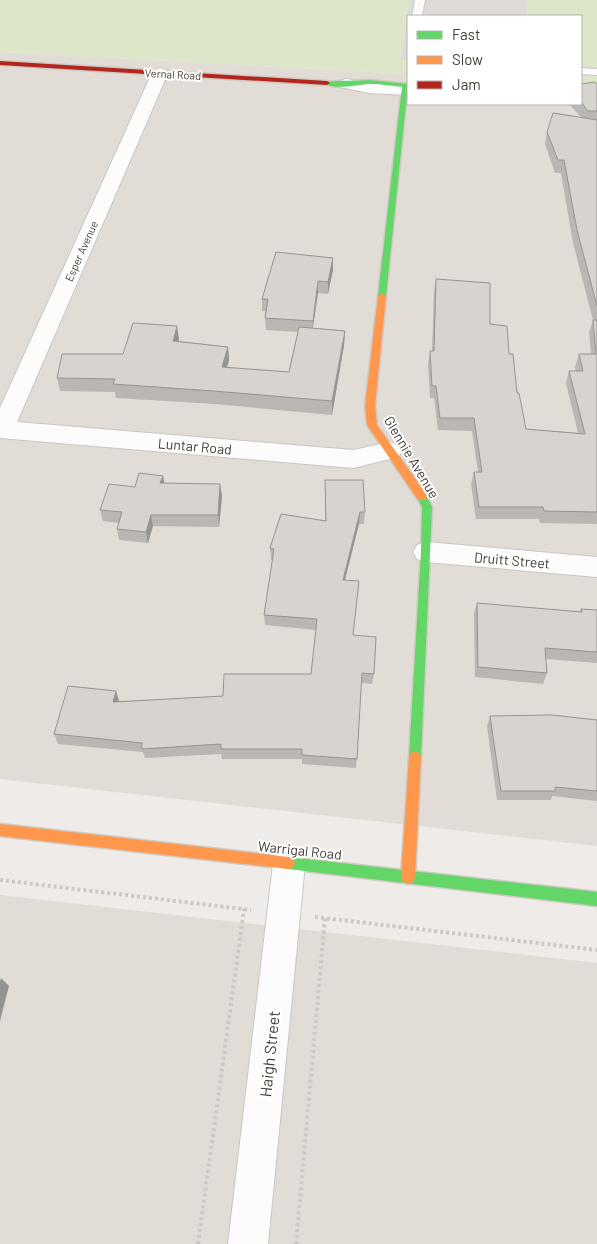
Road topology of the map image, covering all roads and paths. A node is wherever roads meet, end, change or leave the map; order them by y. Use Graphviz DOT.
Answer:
graph roads {
  1 [pos="420,0"];
  2 [pos="417,15"];
  3 [pos="0,63"];
  4 [pos="582,71"];
  5 [pos="597,72"];
  6 [pos="160,73"];
  7 [pos="346,84"];
  8 [pos="406,88"];
  9 [pos="1,430"];
  10 [pos="390,452"];
  11 [pos="426,552"];
  12 [pos="597,567"];
  13 [pos="0,830"];
  14 [pos="289,864"];
  15 [pos="408,877"];
  16 [pos="597,898"];
  17 [pos="244,909"];
  18 [pos="325,918"];
  19 [pos="198,1244"];
  20 [pos="248,1244"];
  21 [pos="296,1244"];
  1 -- 2 [label="lane"];
  3 -- 6 [label="main road, Vernal Road"];
  4 -- 5 [label="lane"];
  6 -- 7 [label="main road, Vernal Road"];
  6 -- 9 [label="street, Esper Avenue"];
  7 -- 8 [label="street, Vernal Road"];
  8 -- 10 [label="main road, Glennie Avenue"];
  9 -- 10 [label="street, Luntar Road"];
  10 -- 11 [label="main road, Glennie Avenue"];
  11 -- 12 [label="street, Druitt Street"];
  11 -- 15 [label="main road, Glennie Avenue"];
  13 -- 14 [label="main road, Warrigal Road"];
  14 -- 15 [label="main road, Warrigal Road"];
  14 -- 20 [label="street, Haigh Street"];
  15 -- 16 [label="main road, Warrigal Road"];
  17 -- 19 [label="path"];
  18 -- 21 [label="path"];
}
